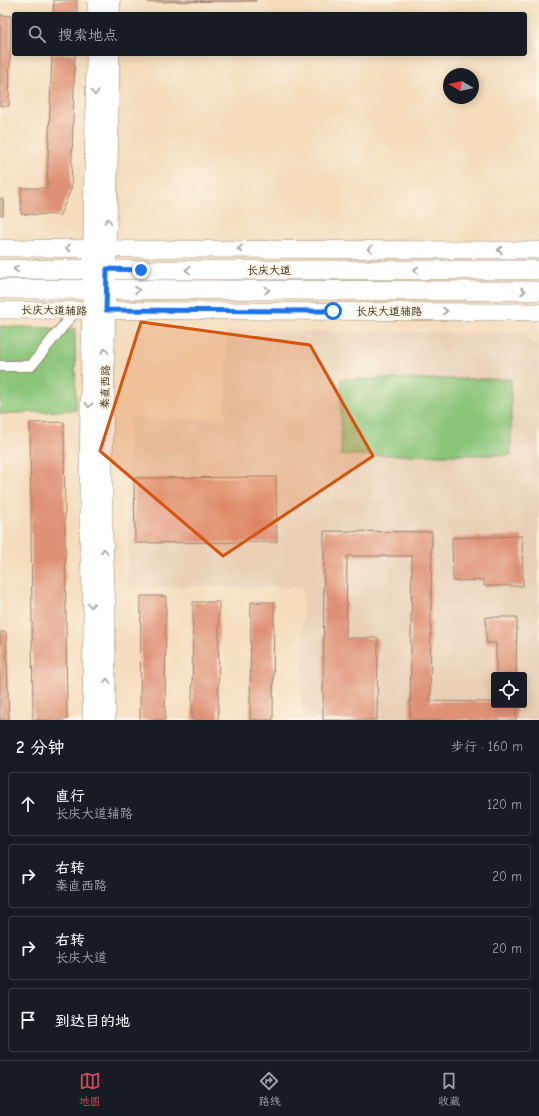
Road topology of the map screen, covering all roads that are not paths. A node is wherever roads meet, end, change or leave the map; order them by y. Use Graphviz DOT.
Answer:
graph roads {
  1 [pos="96,0"];
  2 [pos="112,0"];
  3 [pos="96,12"];
  4 [pos="111,12"];
  5 [pos="95,56"];
  6 [pos="111,56"];
  7 [pos="0,248"];
  8 [pos="99,249"];
  9 [pos="539,250"];
  10 [pos="0,269"];
  11 [pos="99,269"];
  12 [pos="539,270"];
  13 [pos="0,290"];
  14 [pos="99,290"];
  15 [pos="539,291"];
  16 [pos="0,310"];
  17 [pos="91,310"];
  18 [pos="539,312"];
  19 [pos="0,366"];
  20 [pos="91,720"];
  21 [pos="107,720"];
  1 -- 3 [label="street"];
  2 -- 4 [label="street"];
  5 -- 8 [label="street, 秦直西路, one-way"];
  8 -- 6 [label="street, 秦直西路, one-way"];
  8 -- 7 [label="street, one-way"];
  9 -- 8 [label="street, one-way"];
  8 -- 11 [label="street, 秦直西路"];
  11 -- 10 [label="main road, 长庆大道, one-way"];
  12 -- 11 [label="main road, 长庆大道, one-way"];
  11 -- 14 [label="street, 秦直西路"];
  13 -- 14 [label="main road, 长庆大道"];
  14 -- 15 [label="main road, 长庆大道, one-way"];
  14 -- 17 [label="street, 秦直西路"];
  16 -- 17 [label="street, 长庆大道辅路"];
  17 -- 18 [label="street, 长庆大道辅路, one-way"];
  17 -- 19 [label="street"];
  17 -- 20 [label="street, 秦直西路, one-way"];
  21 -- 17 [label="street, 秦直西路, one-way"];
}
